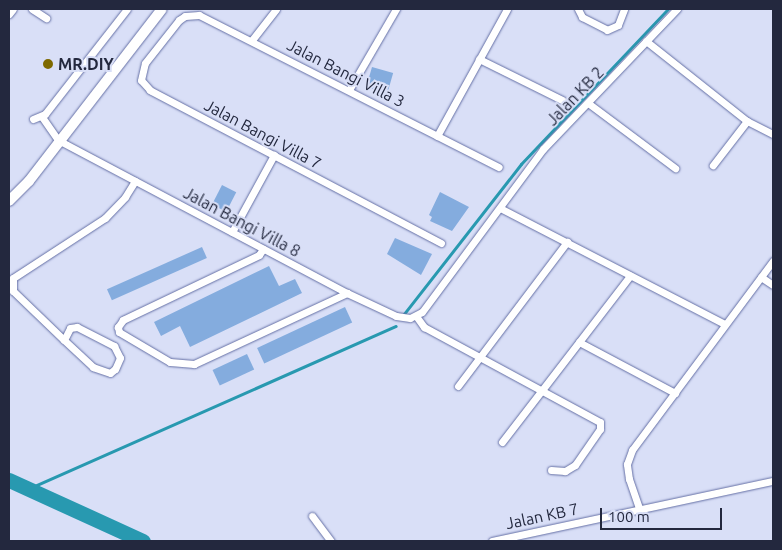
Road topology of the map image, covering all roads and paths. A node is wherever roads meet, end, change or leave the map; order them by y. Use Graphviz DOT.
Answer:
graph roads {
  1 [pos="13,9"];
  2 [pos="32,9"];
  3 [pos="128,9"];
  4 [pos="162,9"];
  5 [pos="276,9"];
  6 [pos="396,9"];
  7 [pos="507,9"];
  8 [pos="578,9"];
  9 [pos="624,9"];
  10 [pos="677,9"];
  11 [pos="9,14"];
  12 [pos="46,18"];
  13 [pos="180,20"];
  14 [pos="252,40"];
  15 [pos="646,42"];
  16 [pos="479,59"];
  17 [pos="349,90"];
  18 [pos="562,100"];
  19 [pos="588,103"];
  20 [pos="42,117"];
  21 [pos="33,119"];
  22 [pos="747,120"];
  23 [pos="773,134"];
  24 [pos="438,136"];
  25 [pos="58,140"];
  26 [pos="274,155"];
  27 [pos="713,165"];
  28 [pos="499,167"];
  29 [pos="675,168"];
  30 [pos="135,181"];
  31 [pos="9,201"];
  32 [pos="500,208"];
  33 [pos="232,232"];
  34 [pos="566,242"];
  35 [pos="441,243"];
  36 [pos="263,249"];
  37 [pos="773,261"];
  38 [pos="630,276"];
  39 [pos="761,277"];
  40 [pos="773,285"];
  41 [pos="347,293"];
  42 [pos="416,316"];
  43 [pos="725,324"];
  44 [pos="64,340"];
  45 [pos="580,342"];
  46 [pos="480,356"];
  47 [pos="458,386"];
  48 [pos="542,390"];
  49 [pos="675,393"];
  50 [pos="502,442"];
  51 [pos="550,470"];
  52 [pos="773,481"];
  53 [pos="639,508"];
  54 [pos="312,516"];
  55 [pos="331,541"];
  56 [pos="492,541"];
  1 -- 11 [label="street"];
  2 -- 12 [label="street"];
  3 -- 20 [label="street"];
  4 -- 25 [label="street"];
  5 -- 14 [label="street"];
  6 -- 17 [label="street"];
  7 -- 16 [label="street"];
  8 -- 9 [label="street"];
  10 -- 15 [label="street, Jalan KB 2"];
  13 -- 14 [label="street, Jalan Bangi Villa 3"];
  13 -- 26 [label="street, Jalan Bangi Villa 7"];
  14 -- 17 [label="street, Jalan Bangi Villa 3"];
  15 -- 19 [label="street, Jalan KB 2"];
  15 -- 22 [label="street"];
  16 -- 18 [label="street"];
  16 -- 24 [label="street"];
  17 -- 24 [label="street, Jalan Bangi Villa 3"];
  19 -- 29 [label="street"];
  19 -- 32 [label="street, Jalan KB 2"];
  20 -- 21 [label="street"];
  20 -- 25 [label="street"];
  22 -- 23 [label="street"];
  22 -- 27 [label="street"];
  24 -- 28 [label="street, Jalan Bangi Villa 3"];
  25 -- 30 [label="street, Jalan Bangi Villa 8"];
  25 -- 31 [label="street"];
  26 -- 33 [label="street"];
  26 -- 35 [label="street, Jalan Bangi Villa 7"];
  30 -- 33 [label="street, Jalan Bangi Villa 8"];
  30 -- 44 [label="street"];
  32 -- 34 [label="street"];
  32 -- 42 [label="street, Jalan KB 2"];
  33 -- 36 [label="street, Jalan Bangi Villa 8"];
  34 -- 38 [label="street"];
  34 -- 46 [label="street"];
  36 -- 41 [label="street, Jalan Bangi Villa 8"];
  36 -- 41 [label="street"];
  37 -- 39 [label="street"];
  38 -- 43 [label="street"];
  38 -- 45 [label="street"];
  39 -- 40 [label="street"];
  39 -- 43 [label="street"];
  41 -- 42 [label="street, Jalan Bangi Villa 8"];
  42 -- 46 [label="street"];
  43 -- 49 [label="street"];
  44 -- 44 [label="street"];
  45 -- 48 [label="street"];
  45 -- 49 [label="street"];
  46 -- 47 [label="street"];
  46 -- 48 [label="street"];
  48 -- 50 [label="street"];
  48 -- 51 [label="street"];
  49 -- 53 [label="street"];
  52 -- 53 [label="street, Jalan KB 7"];
  53 -- 56 [label="street, Jalan KB 7"];
  54 -- 55 [label="street"];
}
